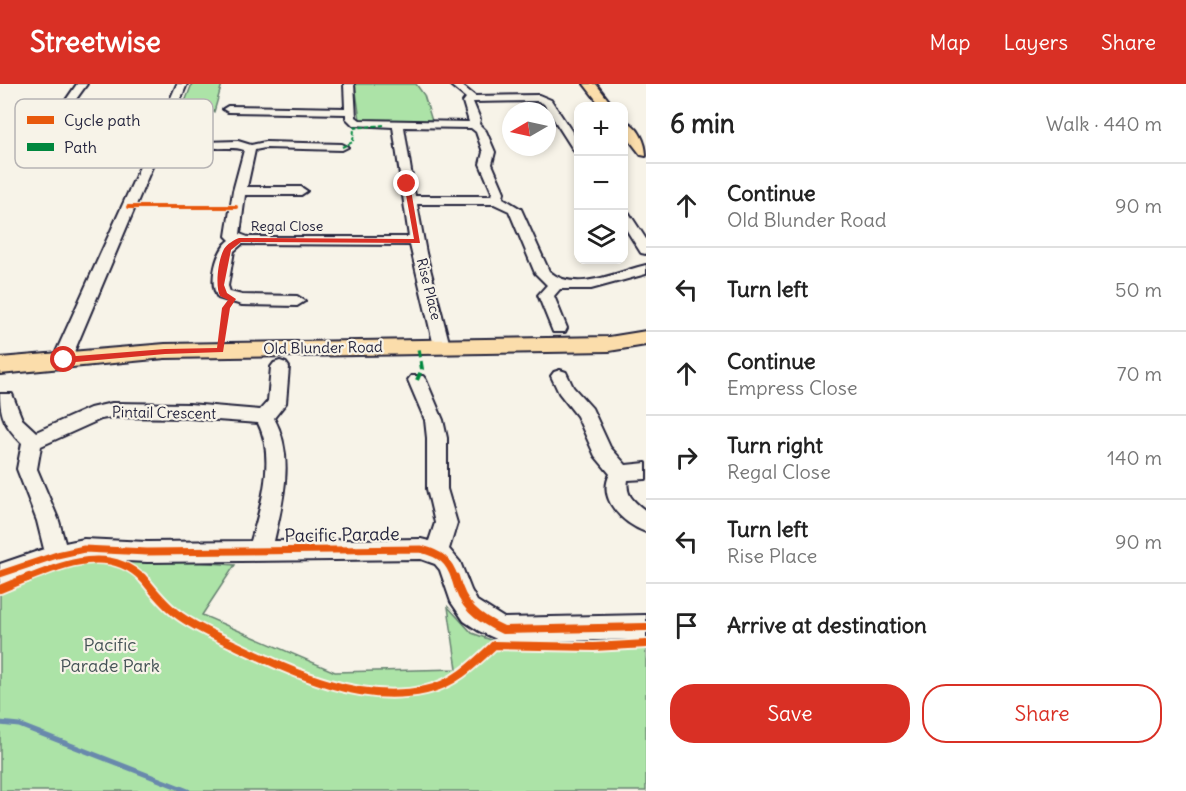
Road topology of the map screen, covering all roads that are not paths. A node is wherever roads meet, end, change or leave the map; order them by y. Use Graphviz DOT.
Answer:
graph roads {
  1 [pos="82,84"];
  2 [pos="182,84"];
  3 [pos="349,84"];
  4 [pos="453,84"];
  5 [pos="590,84"];
  6 [pos="472,98"];
  7 [pos="72,99"];
  8 [pos="175,99"];
  9 [pos="605,102"];
  10 [pos="228,108"];
  11 [pos="351,111"];
  12 [pos="398,125"];
  13 [pos="474,125"];
  14 [pos="628,131"];
  15 [pos="574,142"];
  16 [pos="213,144"];
  17 [pos="342,147"];
  18 [pos="250,148"];
  19 [pos="646,152"];
  20 [pos="145,168"];
  21 [pos="239,191"];
  22 [pos="306,191"];
  23 [pos="410,200"];
  24 [pos="496,200"];
  25 [pos="628,222"];
  26 [pos="239,240"];
  27 [pos="418,241"];
  28 [pos="646,250"];
  29 [pos="646,269"];
  30 [pos="556,284"];
  31 [pos="305,301"];
  32 [pos="559,328"];
  33 [pos="646,338"];
  34 [pos="442,346"];
  35 [pos="64,360"];
  36 [pos="0,366"];
  37 [pos="280,367"];
  38 [pos="560,376"];
  39 [pos="417,380"];
  40 [pos="5,399"];
  41 [pos="264,417"];
  42 [pos="33,441"];
  43 [pos="646,471"];
  44 [pos="621,473"];
  45 [pos="646,524"];
  46 [pos="260,551"];
  47 [pos="436,552"];
  48 [pos="57,555"];
  49 [pos="0,574"];
  50 [pos="646,627"];
  1 -- 7 [label="street"];
  2 -- 8 [label="street"];
  3 -- 11 [label="street"];
  4 -- 6 [label="street"];
  5 -- 9 [label="main road"];
  6 -- 13 [label="street"];
  6 -- 15 [label="street"];
  10 -- 11 [label="street"];
  11 -- 12 [label="street"];
  12 -- 13 [label="street"];
  12 -- 23 [label="street, Rise Place"];
  13 -- 24 [label="street"];
  14 -- 19 [label="main road"];
  16 -- 18 [label="street"];
  17 -- 18 [label="street"];
  18 -- 21 [label="street, Regal Close"];
  20 -- 35 [label="street"];
  21 -- 22 [label="street"];
  21 -- 26 [label="street, Regal Close"];
  23 -- 24 [label="street"];
  23 -- 27 [label="street, Rise Place"];
  24 -- 30 [label="street"];
  25 -- 28 [label="street"];
  26 -- 27 [label="street, Regal Close"];
  26 -- 31 [label="street"];
  27 -- 34 [label="street, Rise Place"];
  29 -- 30 [label="street"];
  30 -- 32 [label="street"];
  33 -- 34 [label="main road, Old Blunder Road"];
  34 -- 35 [label="main road, Old Blunder Road"];
  35 -- 36 [label="main road, Old Blunder Road"];
  37 -- 41 [label="street"];
  38 -- 44 [label="street"];
  39 -- 47 [label="street"];
  40 -- 42 [label="street"];
  41 -- 42 [label="street, Pintail Crescent"];
  41 -- 46 [label="street"];
  42 -- 48 [label="street"];
  43 -- 44 [label="street"];
  44 -- 45 [label="street"];
  46 -- 47 [label="street, Pacific Parade"];
  46 -- 48 [label="street, Pacific Parade"];
  47 -- 50 [label="street"];
  48 -- 49 [label="street, Pacific Parade"];
}
